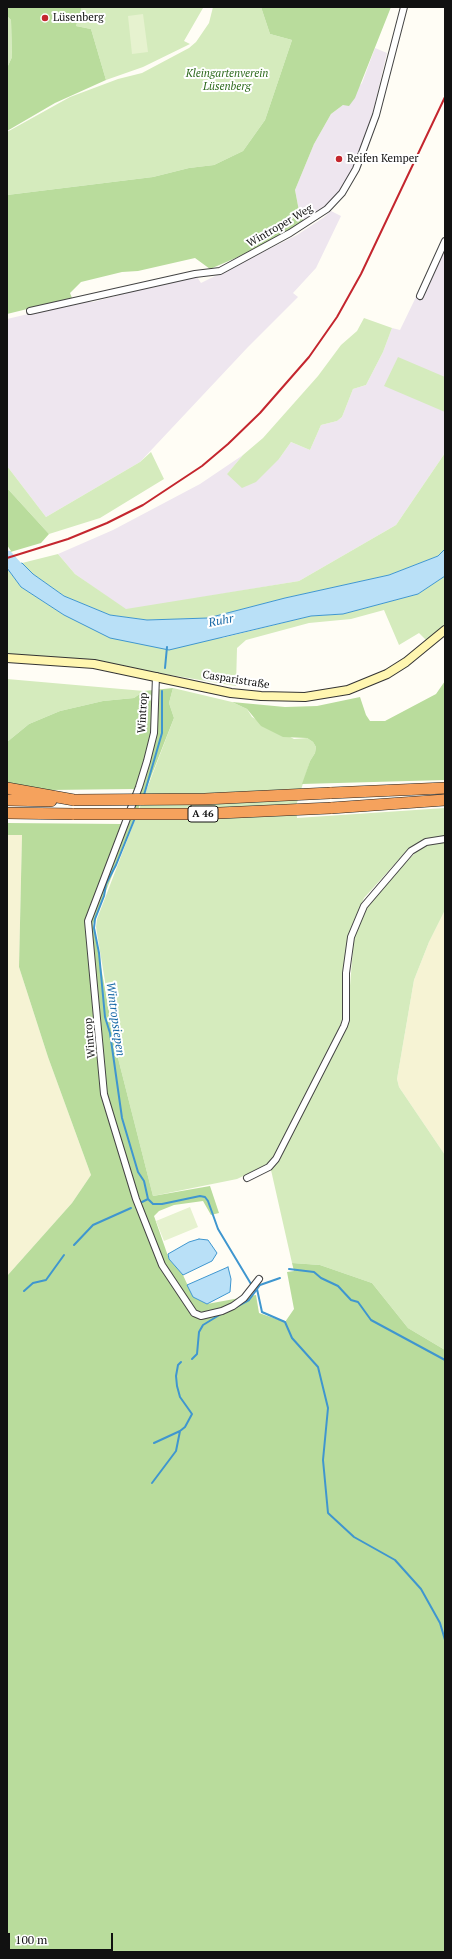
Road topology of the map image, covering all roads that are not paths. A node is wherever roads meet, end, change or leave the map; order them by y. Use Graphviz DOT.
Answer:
graph roads {
  1 [pos="404,7"];
  2 [pos="445,242"];
  3 [pos="420,296"];
  4 [pos="30,311"];
  5 [pos="445,630"];
  6 [pos="7,658"];
  7 [pos="156,676"];
  8 [pos="7,788"];
  9 [pos="445,788"];
  10 [pos="7,800"];
  11 [pos="74,800"];
  12 [pos="445,800"];
  13 [pos="7,813"];
  14 [pos="445,839"];
  15 [pos="247,1178"];
  16 [pos="258,1279"];
  1 -- 4 [label="street, Wintroper Weg"];
  2 -- 3 [label="street"];
  5 -- 7 [label="main road, Casparistraße"];
  6 -- 7 [label="main road, Casparistraße"];
  7 -- 16 [label="street, Wintrop"];
  8 -- 11 [label="highway"];
  9 -- 11 [label="highway, A 46, bridge"];
  10 -- 11 [label="highway, A 46"];
  12 -- 13 [label="highway, A 46, bridge"];
  14 -- 15 [label="street"];
}
